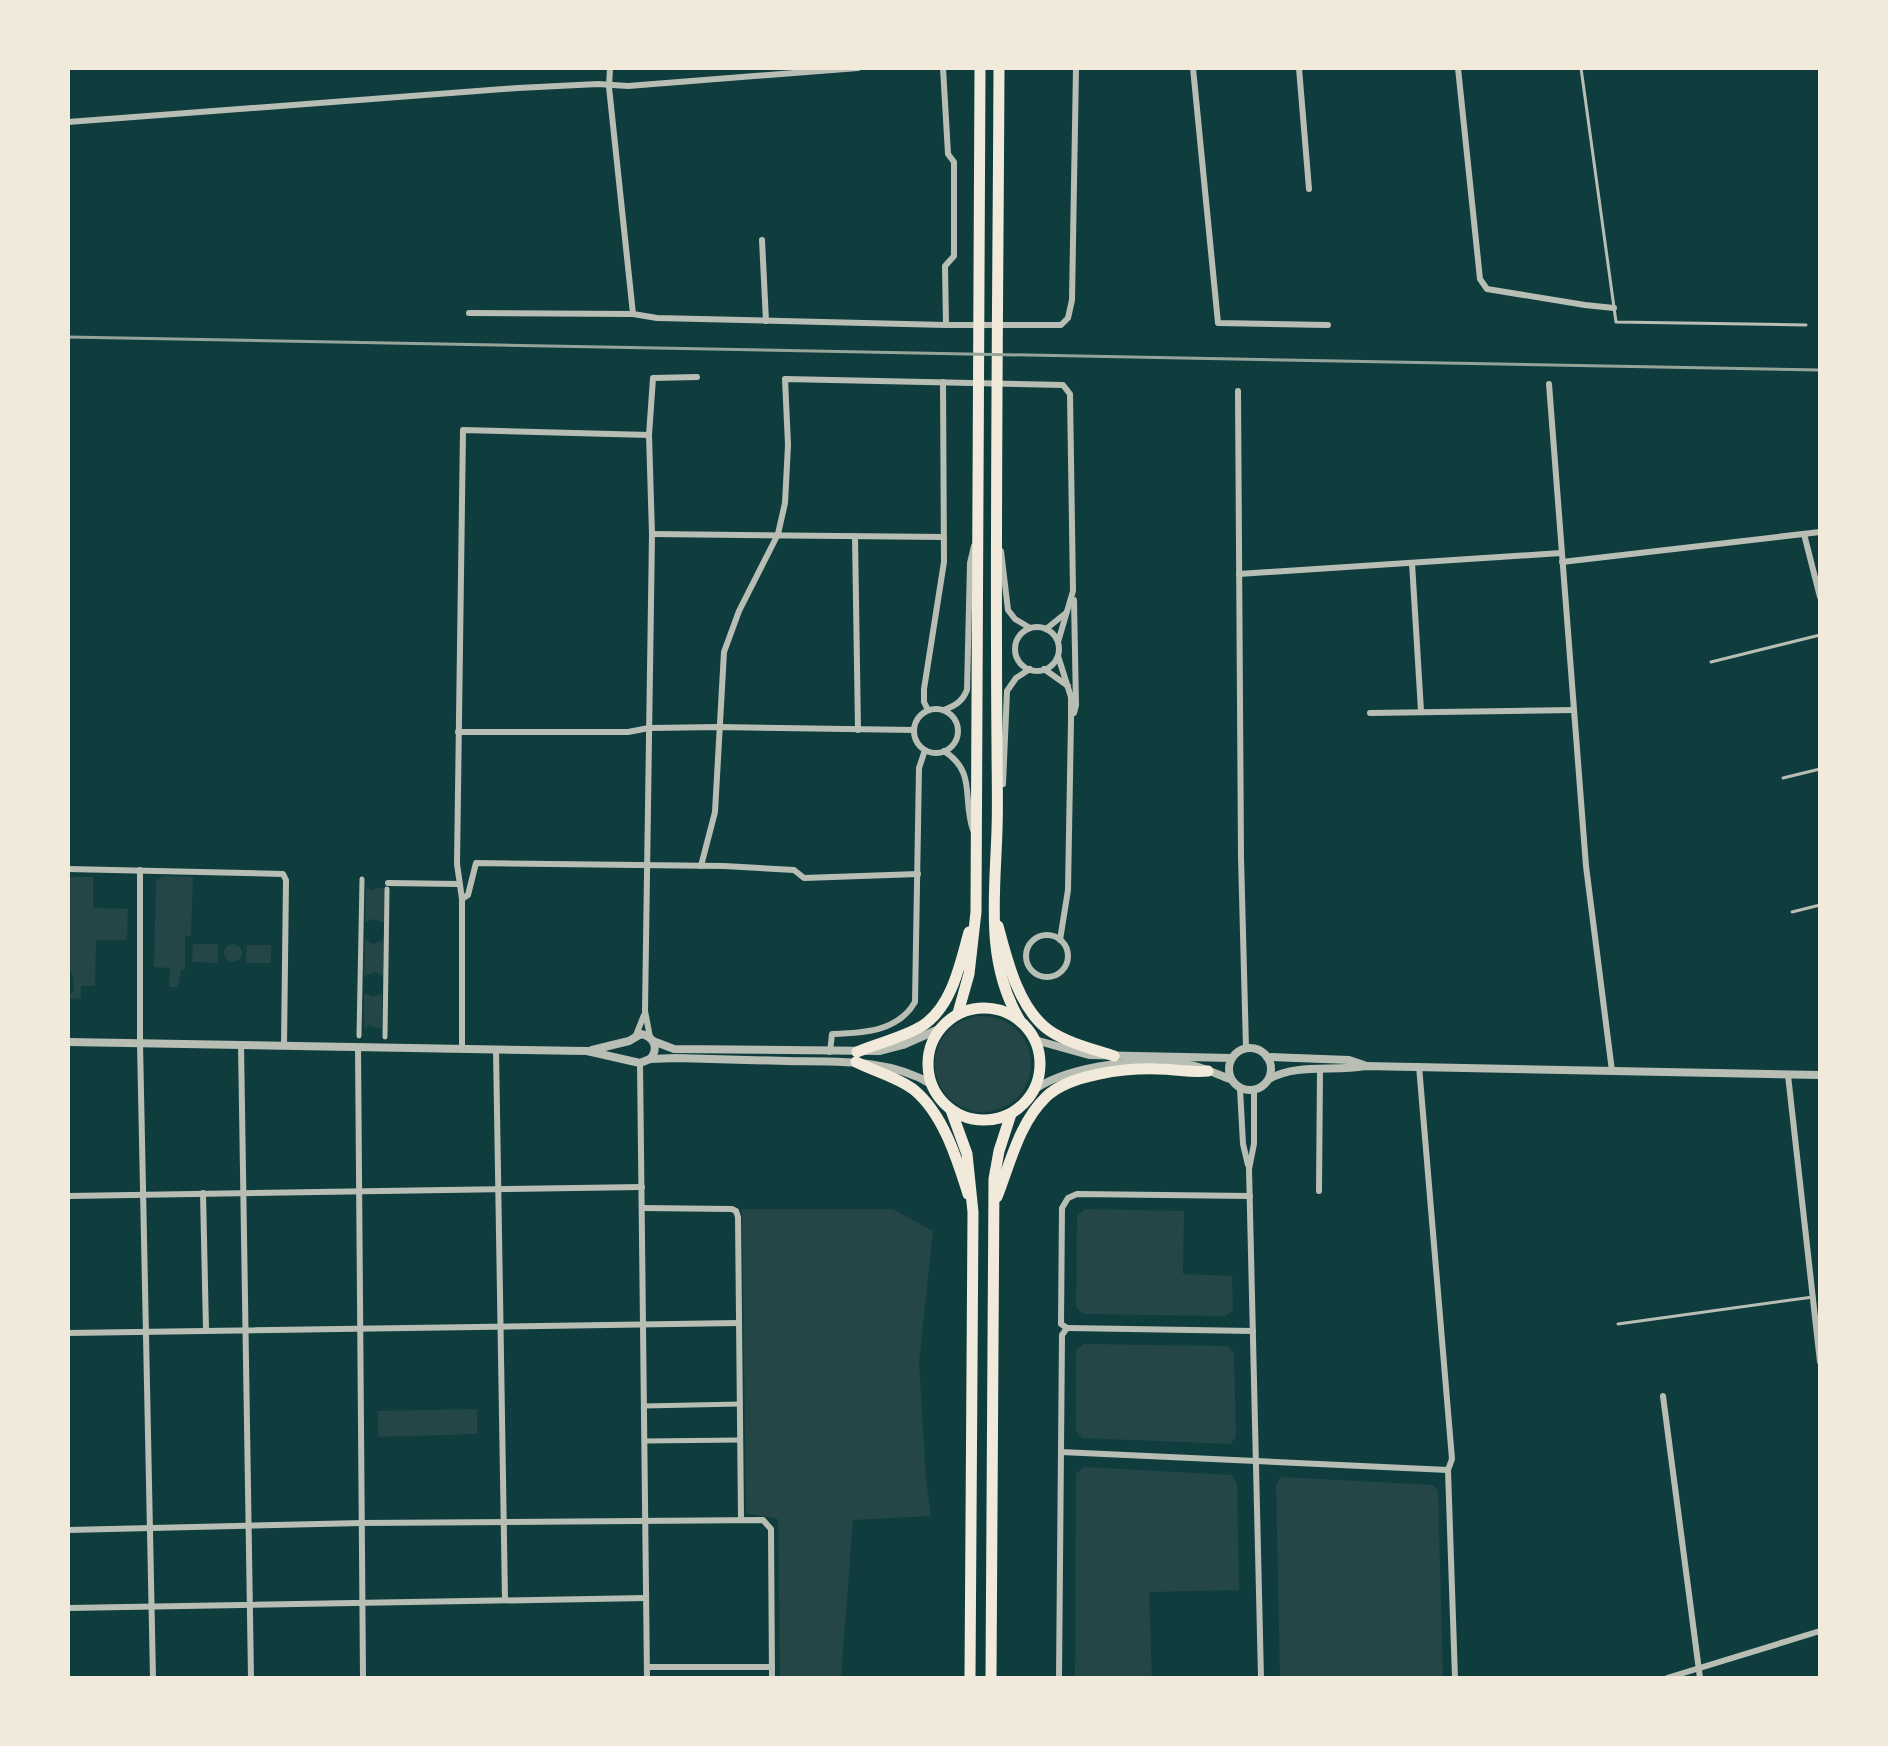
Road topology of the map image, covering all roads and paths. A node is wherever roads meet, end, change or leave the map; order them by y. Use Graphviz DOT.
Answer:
graph roads {
  1 [pos="610,68"];
  2 [pos="848,68"];
  3 [pos="858,68"];
  4 [pos="943,68"];
  5 [pos="980,68"];
  6 [pos="999,68"];
  7 [pos="1076,68"];
  8 [pos="1193,68"];
  9 [pos="1299,68"];
  10 [pos="1458,68"];
  11 [pos="1581,68"];
  12 [pos="609,87"];
  13 [pos="68,122"];
  14 [pos="1309,189"];
  15 [pos="762,240"];
  16 [pos="1614,308"];
  17 [pos="469,313"];
  18 [pos="633,314"];
  19 [pos="766,321"];
  20 [pos="946,325"];
  21 [pos="1328,325"];
  22 [pos="1806,325"];
  23 [pos="697,377"];
  24 [pos="943,382"];
  25 [pos="1549,384"];
  26 [pos="1238,391"];
  27 [pos="649,435"];
  28 [pos="996,518"];
  29 [pos="1820,532"];
  30 [pos="652,534"];
  31 [pos="778,534"];
  32 [pos="1804,534"];
  33 [pos="977,535"];
  34 [pos="855,536"];
  35 [pos="944,537"];
  36 [pos="1561,553"];
  37 [pos="1562,562"];
  38 [pos="1412,563"];
  39 [pos="1239,574"];
  40 [pos="1073,591"];
  41 [pos="1820,597"];
  42 [pos="1066,613"];
  43 [pos="1030,628"];
  44 [pos="1046,629"];
  45 [pos="1820,635"];
  46 [pos="1058,642"];
  47 [pos="1058,656"];
  48 [pos="1711,662"];
  49 [pos="1030,669"];
  50 [pos="1044,669"];
  51 [pos="1068,686"];
  52 [pos="928,710"];
  53 [pos="944,710"];
  54 [pos="1574,710"];
  55 [pos="1421,711"];
  56 [pos="1370,713"];
  57 [pos="1071,720"];
  58 [pos="719,727"];
  59 [pos="649,728"];
  60 [pos="858,730"];
  61 [pos="914,730"];
  62 [pos="458,732"];
  63 [pos="925,750"];
  64 [pos="944,751"];
  65 [pos="1820,769"];
  66 [pos="1783,778"];
  67 [pos="998,823"];
  68 [pos="976,838"];
  69 [pos="648,865"];
  70 [pos="701,866"];
  71 [pos="68,869"];
  72 [pos="140,870"];
  73 [pos="918,874"];
  74 [pos="362,879"];
  75 [pos="458,884"];
  76 [pos="388,886"];
  77 [pos="462,899"];
  78 [pos="1820,905"];
  79 [pos="994,911"];
  80 [pos="976,912"];
  81 [pos="1792,912"];
  82 [pos="1060,940"];
  83 [pos="645,1011"];
  84 [pos="958,1013"];
  85 [pos="1019,1019"];
  86 [pos="939,1029"];
  87 [pos="359,1036"];
  88 [pos="385,1037"];
  89 [pos="633,1038"];
  90 [pos="652,1039"];
  91 [pos="1035,1040"];
  92 [pos="68,1042"];
  93 [pos="140,1043"];
  94 [pos="241,1045"];
  95 [pos="284,1046"];
  96 [pos="358,1047"];
  97 [pos="1246,1048"];
  98 [pos="462,1049"];
  99 [pos="496,1050"];
  100 [pos="587,1051"];
  101 [pos="830,1052"];
  102 [pos="1114,1056"];
  103 [pos="856,1057"];
  104 [pos="1267,1057"];
  105 [pos="1232,1058"];
  106 [pos="650,1059"];
  107 [pos="636,1061"];
  108 [pos="1365,1066"];
  109 [pos="1419,1066"];
  110 [pos="1320,1070"];
  111 [pos="1208,1071"];
  112 [pos="1612,1071"];
  113 [pos="1788,1075"];
  114 [pos="1820,1075"];
  115 [pos="1230,1079"];
  116 [pos="1269,1079"];
  117 [pos="931,1084"];
  118 [pos="1035,1089"];
  119 [pos="1240,1089"];
  120 [pos="1254,1090"];
  121 [pos="951,1110"];
  122 [pos="1011,1114"];
  123 [pos="1249,1169"];
  124 [pos="642,1187"];
  125 [pos="499,1188"];
  126 [pos="358,1190"];
  127 [pos="1319,1191"];
  128 [pos="244,1192"];
  129 [pos="203,1193"];
  130 [pos="143,1194"];
  131 [pos="68,1196"];
  132 [pos="1250,1196"];
  133 [pos="993,1205"];
  134 [pos="642,1208"];
  135 [pos="973,1212"];
  136 [pos="1813,1297"];
  137 [pos="643,1323"];
  138 [pos="739,1323"];
  139 [pos="1618,1324"];
  140 [pos="501,1325"];
  141 [pos="360,1327"];
  142 [pos="1067,1328"];
  143 [pos="246,1329"];
  144 [pos="206,1330"];
  145 [pos="147,1331"];
  146 [pos="1253,1331"];
  147 [pos="68,1333"];
  148 [pos="1820,1362"];
  149 [pos="1663,1396"];
  150 [pos="740,1404"];
  151 [pos="644,1406"];
  152 [pos="740,1440"];
  153 [pos="645,1441"];
  154 [pos="1061,1452"];
  155 [pos="1256,1461"];
  156 [pos="1448,1470"];
  157 [pos="741,1519"];
  158 [pos="646,1521"];
  159 [pos="504,1522"];
  160 [pos="362,1523"];
  161 [pos="251,1525"];
  162 [pos="150,1528"];
  163 [pos="68,1530"];
  164 [pos="646,1598"];
  165 [pos="505,1600"];
  166 [pos="363,1604"];
  167 [pos="251,1605"];
  168 [pos="68,1608"];
  169 [pos="152,1608"];
  170 [pos="1820,1631"];
  171 [pos="1699,1666"];
  172 [pos="647,1667"];
  173 [pos="772,1667"];
  174 [pos="153,1678"];
  175 [pos="251,1678"];
  176 [pos="363,1678"];
  177 [pos="647,1678"];
  178 [pos="772,1678"];
  179 [pos="970,1678"];
  180 [pos="991,1678"];
  181 [pos="1059,1678"];
  182 [pos="1261,1678"];
  183 [pos="1455,1678"];
  184 [pos="1667,1678"];
  185 [pos="1700,1678"];
  1 -- 12 [label="street"];
  2 -- 3 [label="street"];
  2 -- 12 [label="street"];
  4 -- 20 [label="street"];
  5 -- 33 [label="highway"];
  6 -- 28 [label="highway"];
  7 -- 20 [label="street"];
  8 -- 21 [label="street"];
  9 -- 14 [label="street"];
  10 -- 16 [label="street"];
  11 -- 16 [label="lane"];
  12 -- 13 [label="street"];
  12 -- 18 [label="street"];
  15 -- 19 [label="street"];
  16 -- 22 [label="lane"];
  17 -- 18 [label="street"];
  18 -- 19 [label="street"];
  19 -- 20 [label="street"];
  23 -- 27 [label="street"];
  24 -- 31 [label="street"];
  24 -- 35 [label="street"];
  24 -- 40 [label="street"];
  25 -- 36 [label="street"];
  26 -- 39 [label="street"];
  27 -- 30 [label="street"];
  27 -- 62 [label="street"];
  28 -- 43 [label="street"];
  28 -- 67 [label="highway"];
  29 -- 32 [label="street"];
  30 -- 31 [label="street"];
  30 -- 59 [label="street"];
  31 -- 34 [label="street"];
  31 -- 58 [label="street"];
  32 -- 37 [label="street"];
  32 -- 41 [label="street"];
  33 -- 53 [label="street"];
  33 -- 68 [label="highway"];
  34 -- 35 [label="street"];
  34 -- 60 [label="street"];
  35 -- 52 [label="street"];
  36 -- 37 [label="street"];
  36 -- 38 [label="street"];
  37 -- 54 [label="street"];
  38 -- 39 [label="street"];
  38 -- 55 [label="street"];
  39 -- 97 [label="street"];
  40 -- 42 [label="street"];
  40 -- 57 [label="street"];
  42 -- 44 [label="street"];
  42 -- 46 [label="street"];
  43 -- 44 [label="street"];
  43 -- 49 [label="street"];
  44 -- 46 [label="street"];
  45 -- 48 [label="lane"];
  46 -- 47 [label="street"];
  47 -- 50 [label="street"];
  47 -- 51 [label="street"];
  49 -- 50 [label="street"];
  49 -- 67 [label="street"];
  50 -- 51 [label="street"];
  51 -- 57 [label="street"];
  52 -- 53 [label="street"];
  52 -- 61 [label="street"];
  53 -- 64 [label="street"];
  54 -- 55 [label="street"];
  54 -- 112 [label="street"];
  55 -- 56 [label="street"];
  57 -- 82 [label="street"];
  58 -- 59 [label="street"];
  58 -- 60 [label="street"];
  58 -- 70 [label="street"];
  59 -- 62 [label="street"];
  59 -- 69 [label="street"];
  60 -- 61 [label="street"];
  61 -- 63 [label="street"];
  62 -- 75 [label="street"];
  63 -- 64 [label="street"];
  63 -- 73 [label="street"];
  64 -- 68 [label="street"];
  65 -- 66 [label="lane"];
  67 -- 79 [label="highway"];
  68 -- 80 [label="highway"];
  69 -- 70 [label="street"];
  69 -- 77 [label="street"];
  69 -- 83 [label="street"];
  70 -- 73 [label="street"];
  71 -- 72 [label="street"];
  72 -- 93 [label="street"];
  72 -- 95 [label="street"];
  73 -- 101 [label="street"];
  74 -- 87 [label="street"];
  75 -- 76 [label="street"];
  75 -- 77 [label="street"];
  76 -- 88 [label="street"];
  77 -- 98 [label="street"];
  78 -- 81 [label="lane"];
  79 -- 85 [label="highway"];
  79 -- 102 [label="highway"];
  80 -- 84 [label="highway"];
  80 -- 103 [label="highway"];
  82 -- 82 [label="street"];
  83 -- 89 [label="street"];
  83 -- 90 [label="street"];
  84 -- 85 [label="highway"];
  84 -- 86 [label="highway"];
  85 -- 91 [label="highway"];
  86 -- 103 [label="street"];
  86 -- 117 [label="highway"];
  89 -- 90 [label="street"];
  89 -- 100 [label="street"];
  89 -- 107 [label="street"];
  90 -- 101 [label="street"];
  90 -- 106 [label="street"];
  91 -- 102 [label="street"];
  91 -- 118 [label="highway"];
  92 -- 93 [label="street"];
  93 -- 94 [label="street"];
  93 -- 130 [label="street"];
  94 -- 95 [label="street"];
  94 -- 128 [label="street"];
  95 -- 96 [label="street"];
  96 -- 98 [label="street"];
  96 -- 126 [label="street"];
  97 -- 104 [label="street"];
  97 -- 105 [label="street"];
  98 -- 99 [label="street"];
  99 -- 100 [label="street"];
  99 -- 125 [label="street"];
  100 -- 107 [label="street"];
  101 -- 103 [label="street"];
  102 -- 105 [label="street"];
  103 -- 106 [label="street"];
  103 -- 117 [label="street"];
  103 -- 135 [label="highway"];
  104 -- 108 [label="street"];
  104 -- 116 [label="street"];
  105 -- 115 [label="street"];
  106 -- 107 [label="street"];
  107 -- 124 [label="street"];
  108 -- 109 [label="street"];
  108 -- 110 [label="street"];
  109 -- 112 [label="street"];
  109 -- 156 [label="street"];
  110 -- 116 [label="street"];
  110 -- 127 [label="street"];
  111 -- 115 [label="street"];
  111 -- 118 [label="street"];
  111 -- 133 [label="highway"];
  112 -- 113 [label="street"];
  113 -- 114 [label="street"];
  113 -- 136 [label="street"];
  115 -- 119 [label="street"];
  116 -- 120 [label="street"];
  117 -- 121 [label="highway"];
  118 -- 122 [label="highway"];
  119 -- 120 [label="street"];
  119 -- 123 [label="street"];
  120 -- 123 [label="street"];
  121 -- 122 [label="highway"];
  121 -- 135 [label="highway"];
  122 -- 133 [label="highway"];
  123 -- 132 [label="street"];
  124 -- 125 [label="street"];
  124 -- 134 [label="street"];
  125 -- 126 [label="street"];
  125 -- 140 [label="street"];
  126 -- 128 [label="street"];
  126 -- 141 [label="street"];
  128 -- 129 [label="street"];
  128 -- 143 [label="street"];
  129 -- 130 [label="street"];
  129 -- 144 [label="street"];
  130 -- 131 [label="street"];
  130 -- 145 [label="street"];
  132 -- 142 [label="street"];
  132 -- 146 [label="street"];
  133 -- 180 [label="highway"];
  134 -- 137 [label="street"];
  134 -- 138 [label="street"];
  135 -- 179 [label="highway"];
  136 -- 139 [label="lane"];
  136 -- 148 [label="street"];
  137 -- 138 [label="street"];
  137 -- 140 [label="street"];
  137 -- 151 [label="street"];
  138 -- 150 [label="street"];
  140 -- 141 [label="street"];
  140 -- 159 [label="street"];
  141 -- 143 [label="street"];
  141 -- 160 [label="street"];
  142 -- 146 [label="street"];
  142 -- 154 [label="street"];
  143 -- 144 [label="street"];
  143 -- 161 [label="street"];
  144 -- 145 [label="street"];
  145 -- 147 [label="street"];
  145 -- 162 [label="street"];
  146 -- 155 [label="street"];
  149 -- 171 [label="street"];
  150 -- 151 [label="street"];
  150 -- 152 [label="street"];
  151 -- 153 [label="street"];
  152 -- 153 [label="street"];
  152 -- 157 [label="street"];
  153 -- 158 [label="street"];
  154 -- 155 [label="street"];
  154 -- 181 [label="street"];
  155 -- 156 [label="street"];
  155 -- 182 [label="street"];
  156 -- 183 [label="street"];
  157 -- 158 [label="street"];
  157 -- 173 [label="street"];
  158 -- 159 [label="street"];
  158 -- 164 [label="street"];
  159 -- 160 [label="street"];
  159 -- 165 [label="street"];
  160 -- 161 [label="street"];
  160 -- 166 [label="street"];
  161 -- 162 [label="street"];
  161 -- 167 [label="street"];
  162 -- 163 [label="street"];
  162 -- 169 [label="street"];
  164 -- 165 [label="street"];
  164 -- 172 [label="street"];
  165 -- 166 [label="street"];
  166 -- 167 [label="street"];
  166 -- 176 [label="street"];
  167 -- 169 [label="street"];
  167 -- 175 [label="street"];
  168 -- 169 [label="street"];
  169 -- 174 [label="street"];
  170 -- 171 [label="street"];
  171 -- 184 [label="street"];
  171 -- 185 [label="street"];
  172 -- 173 [label="street"];
  172 -- 177 [label="street"];
  173 -- 178 [label="street"];
}
